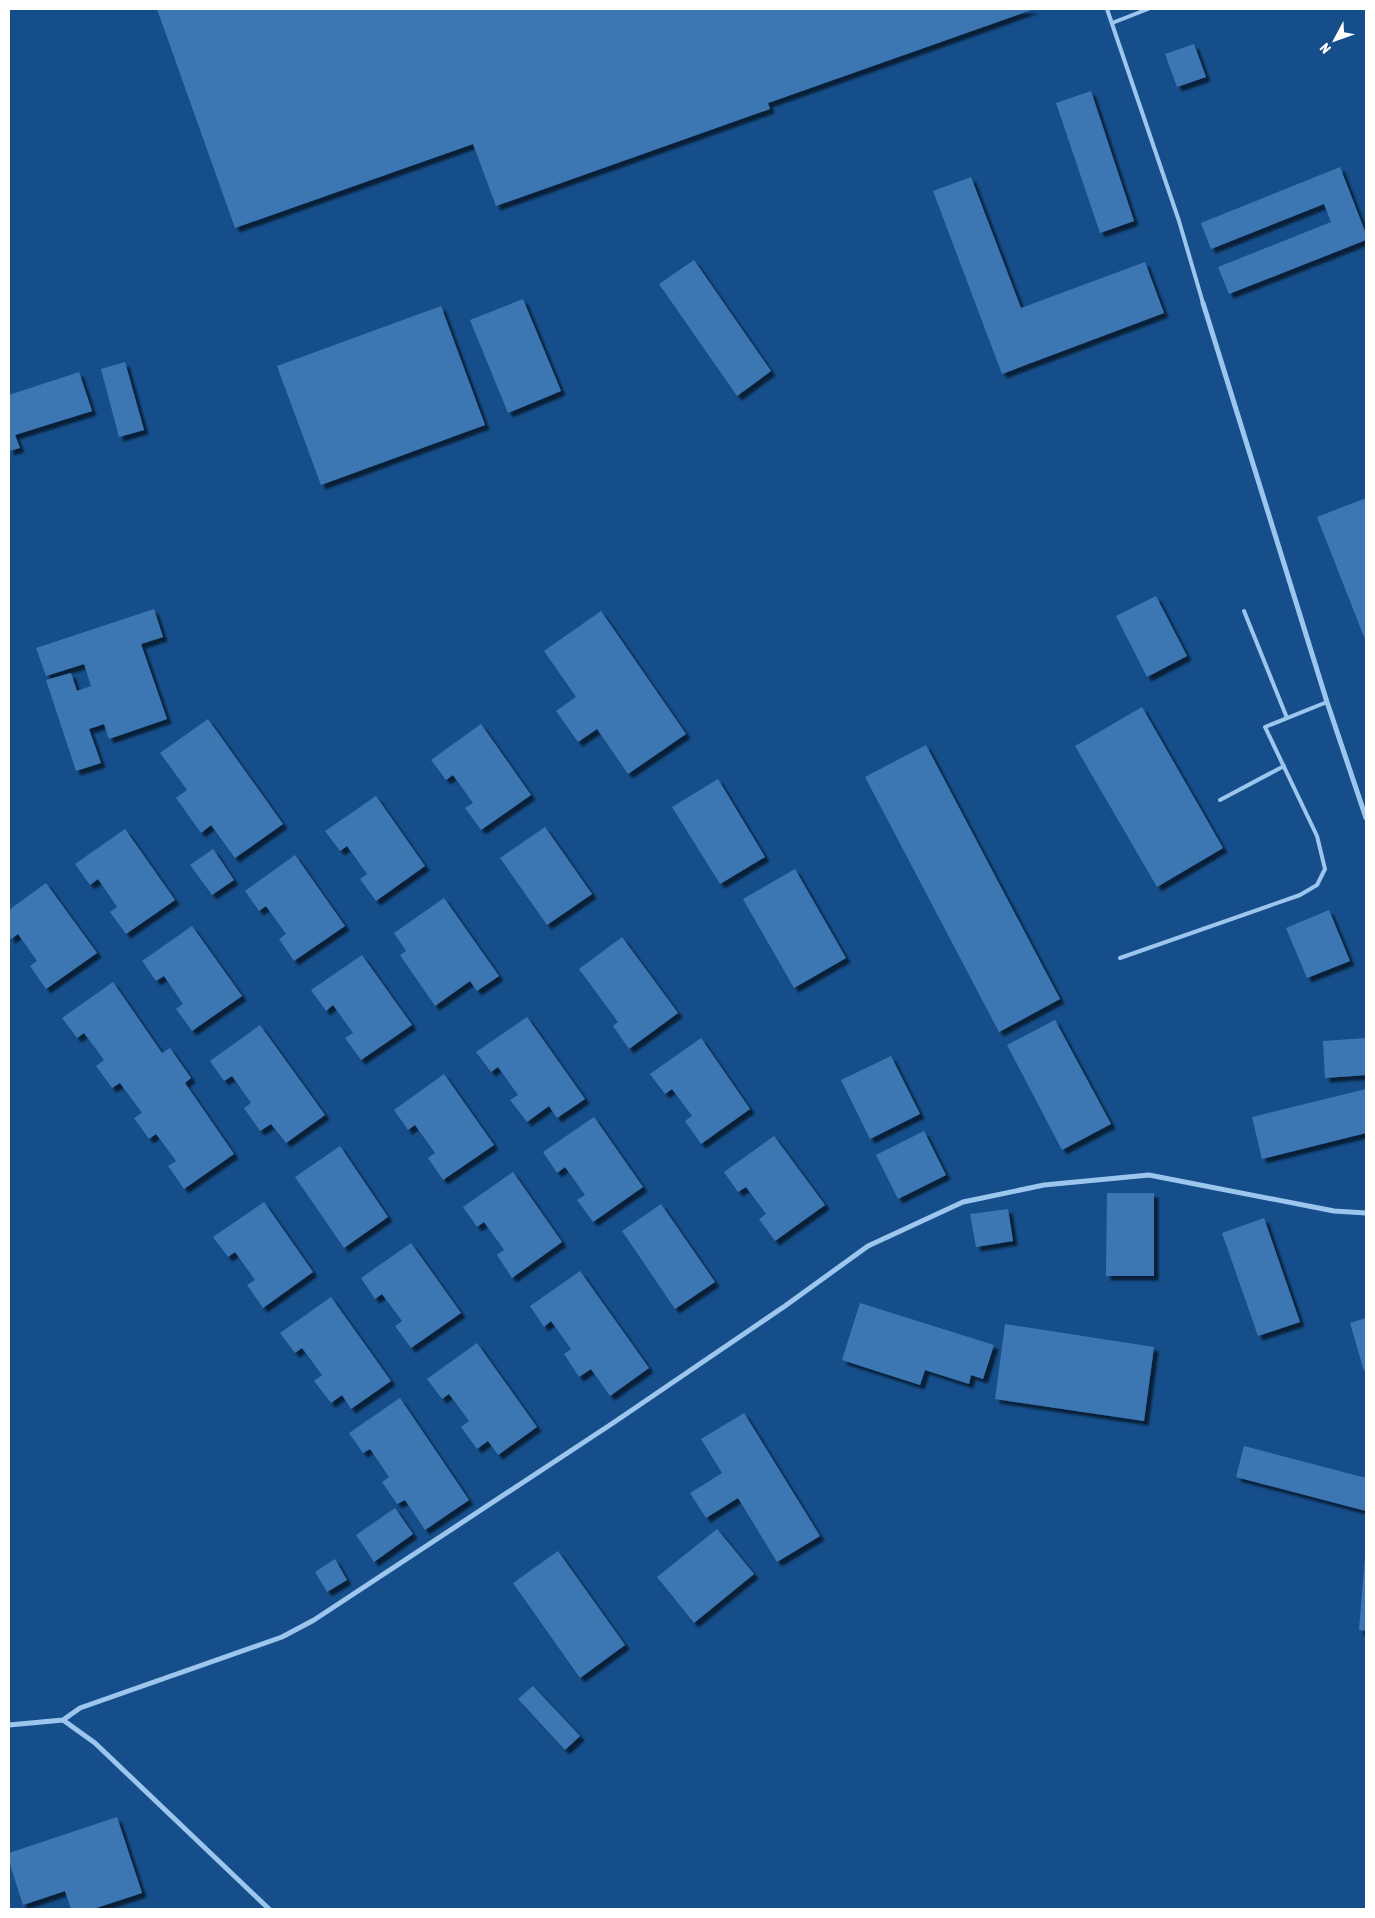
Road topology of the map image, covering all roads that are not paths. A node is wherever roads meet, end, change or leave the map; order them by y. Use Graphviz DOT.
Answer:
graph roads {
  1 [pos="1107,9"];
  2 [pos="1148,9"];
  3 [pos="1112,23"];
  4 [pos="1203,303"];
  5 [pos="1244,611"];
  6 [pos="1327,702"];
  7 [pos="1287,718"];
  8 [pos="1284,766"];
  9 [pos="1220,800"];
  10 [pos="1366,818"];
  11 [pos="1120,958"];
  12 [pos="1366,1213"];
  13 [pos="63,1720"];
  14 [pos="9,1725"];
  15 [pos="269,1909"];
  1 -- 3 [label="lane"];
  2 -- 3 [label="lane"];
  3 -- 4 [label="lane"];
  4 -- 6 [label="street"];
  5 -- 7 [label="lane"];
  6 -- 7 [label="lane"];
  6 -- 10 [label="street"];
  7 -- 8 [label="lane"];
  8 -- 9 [label="lane"];
  8 -- 11 [label="lane"];
  12 -- 13 [label="street"];
  13 -- 14 [label="street"];
  13 -- 15 [label="street"];
}
